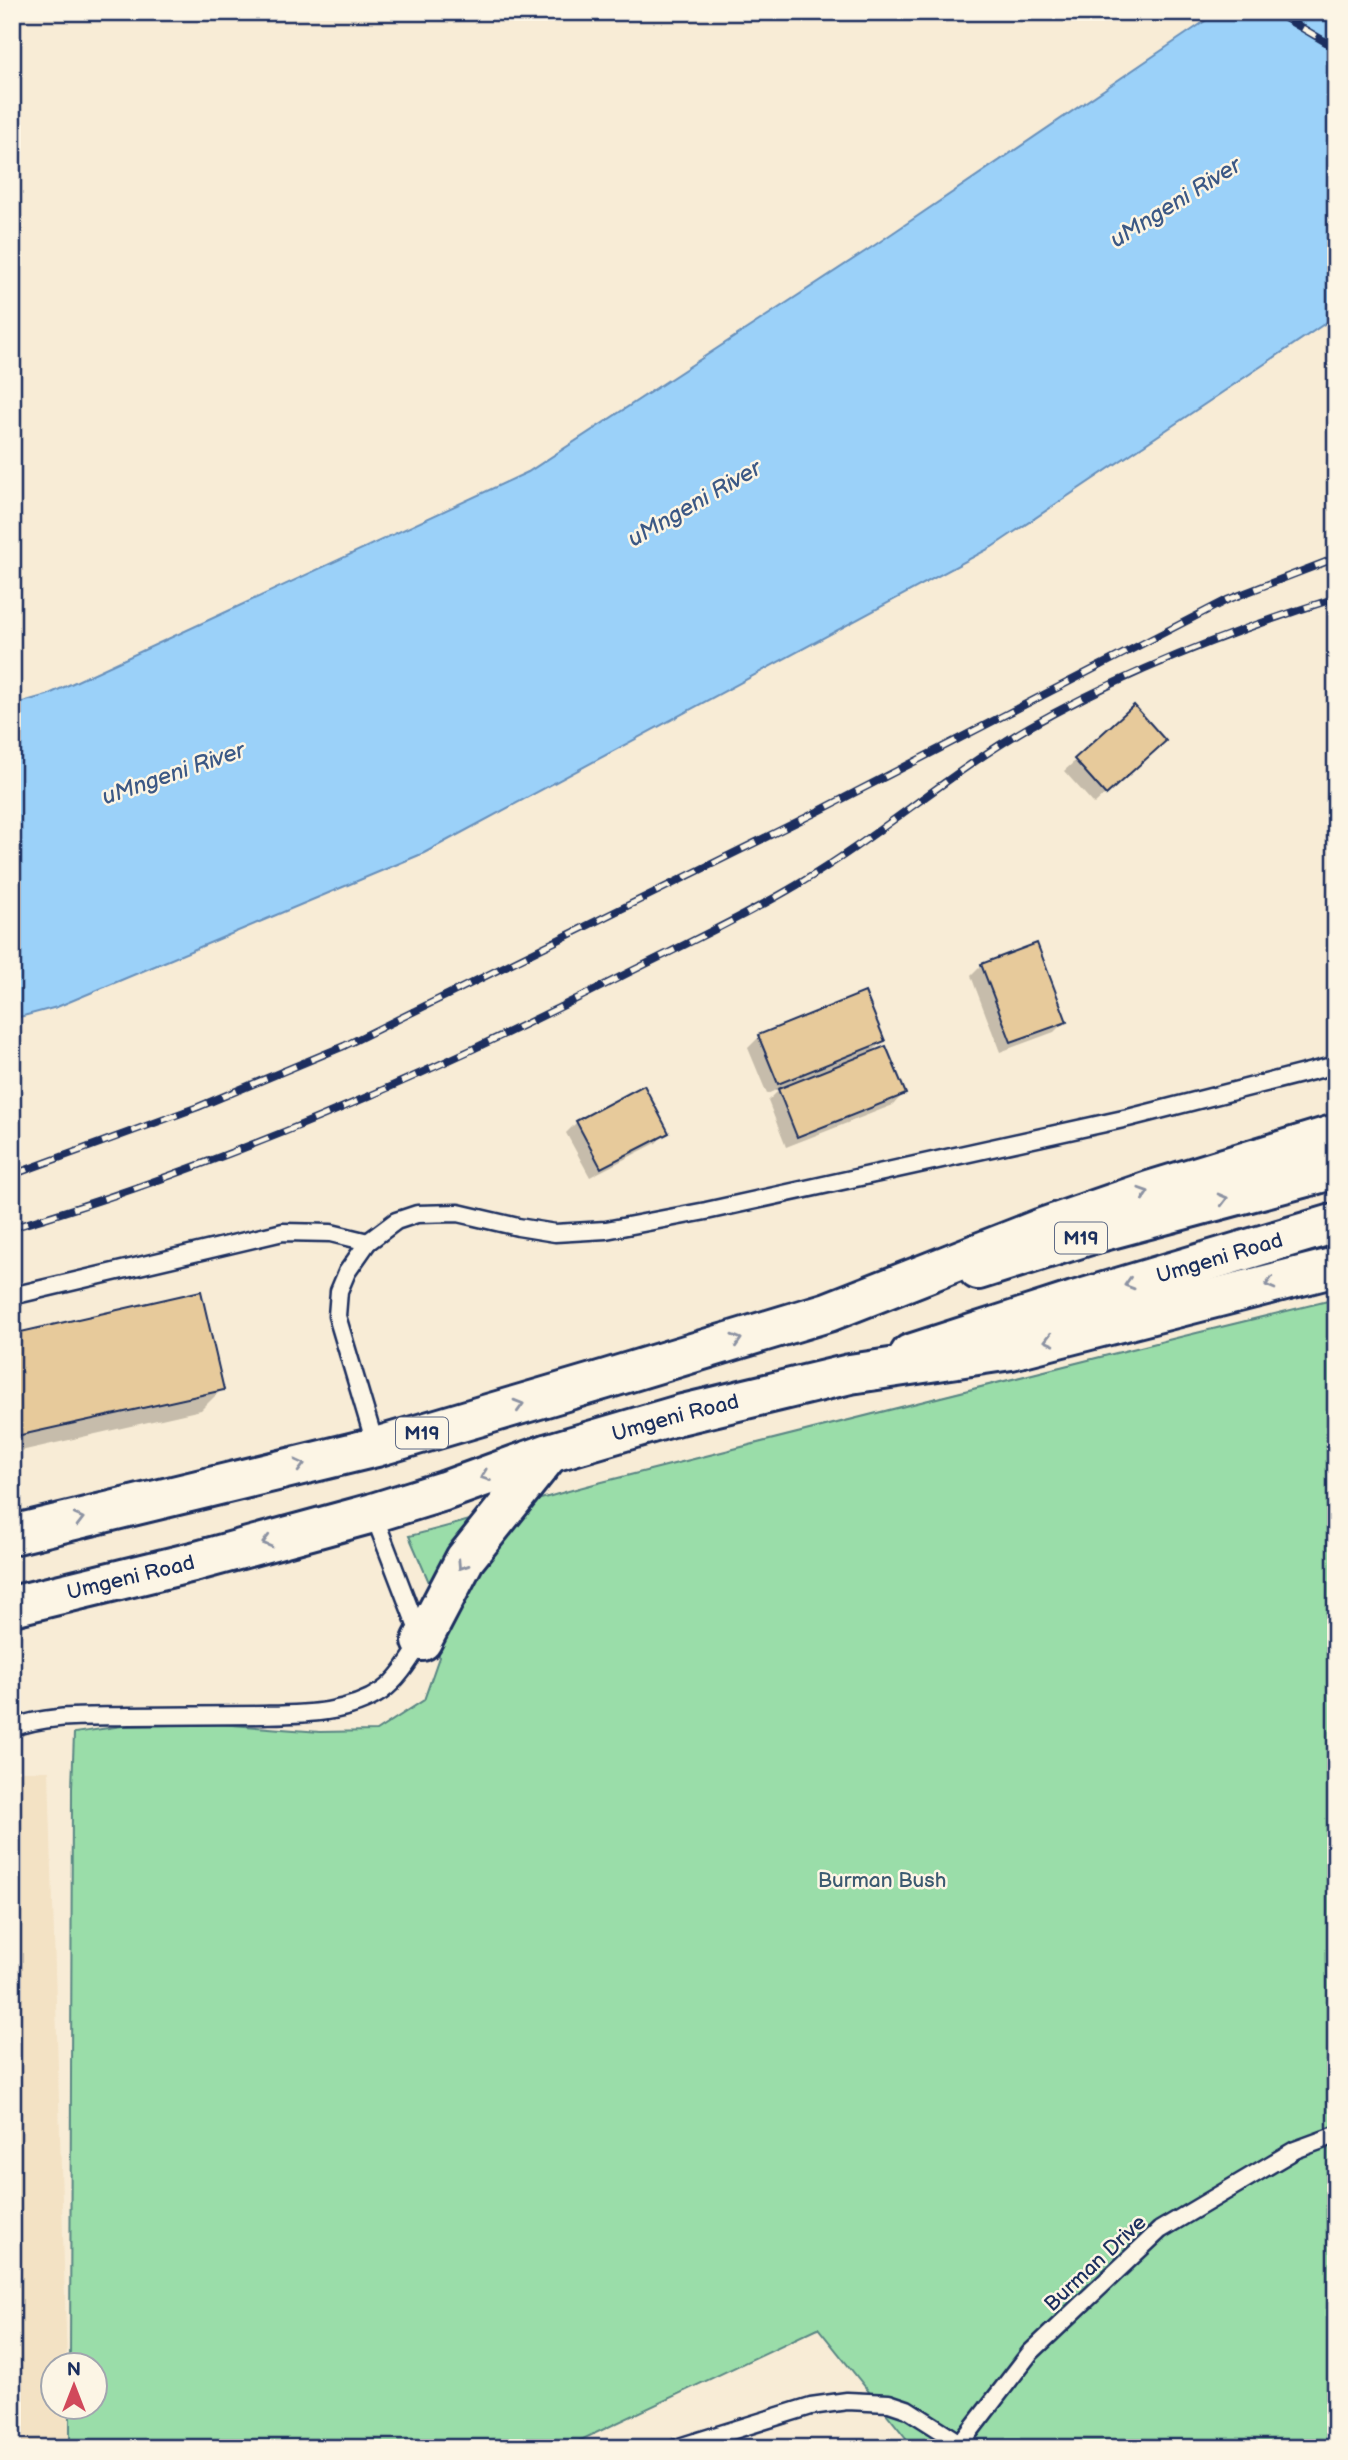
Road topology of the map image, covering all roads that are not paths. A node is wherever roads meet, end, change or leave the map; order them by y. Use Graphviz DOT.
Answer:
graph roads {
  1 [pos="1336,1065"];
  2 [pos="1336,1134"];
  3 [pos="1336,1169"];
  4 [pos="1336,1223"];
  5 [pos="368,1242"];
  6 [pos="1336,1267"];
  7 [pos="12,1296"];
  8 [pos="828,1312"];
  9 [pos="850,1374"];
  10 [pos="376,1447"];
  11 [pos="549,1453"];
  12 [pos="373,1513"];
  13 [pos="12,1535"];
  14 [pos="12,1606"];
  15 [pos="422,1641"];
  16 [pos="12,1728"];
  17 [pos="1336,2135"];
  18 [pos="958,2445"];
  19 [pos="676,2448"];
  1 -- 5 [label="lane"];
  8 -- 2 [label="main road, one-way"];
  8 -- 3 [label="main road, M19, one-way"];
  4 -- 9 [label="main road, Umgeni Road, one-way"];
  5 -- 7 [label="lane"];
  5 -- 10 [label="lane"];
  6 -- 9 [label="main road, one-way"];
  10 -- 8 [label="main road, M19, one-way"];
  9 -- 11 [label="main road, Umgeni Road"];
  13 -- 10 [label="main road, M19, one-way"];
  11 -- 12 [label="main road, Umgeni Road, one-way"];
  11 -- 15 [label="main road, one-way"];
  12 -- 14 [label="main road, Umgeni Road, one-way"];
  12 -- 15 [label="lane"];
  15 -- 16 [label="lane"];
  17 -- 18 [label="lane, Burman Drive"];
  18 -- 19 [label="lane"];
}
